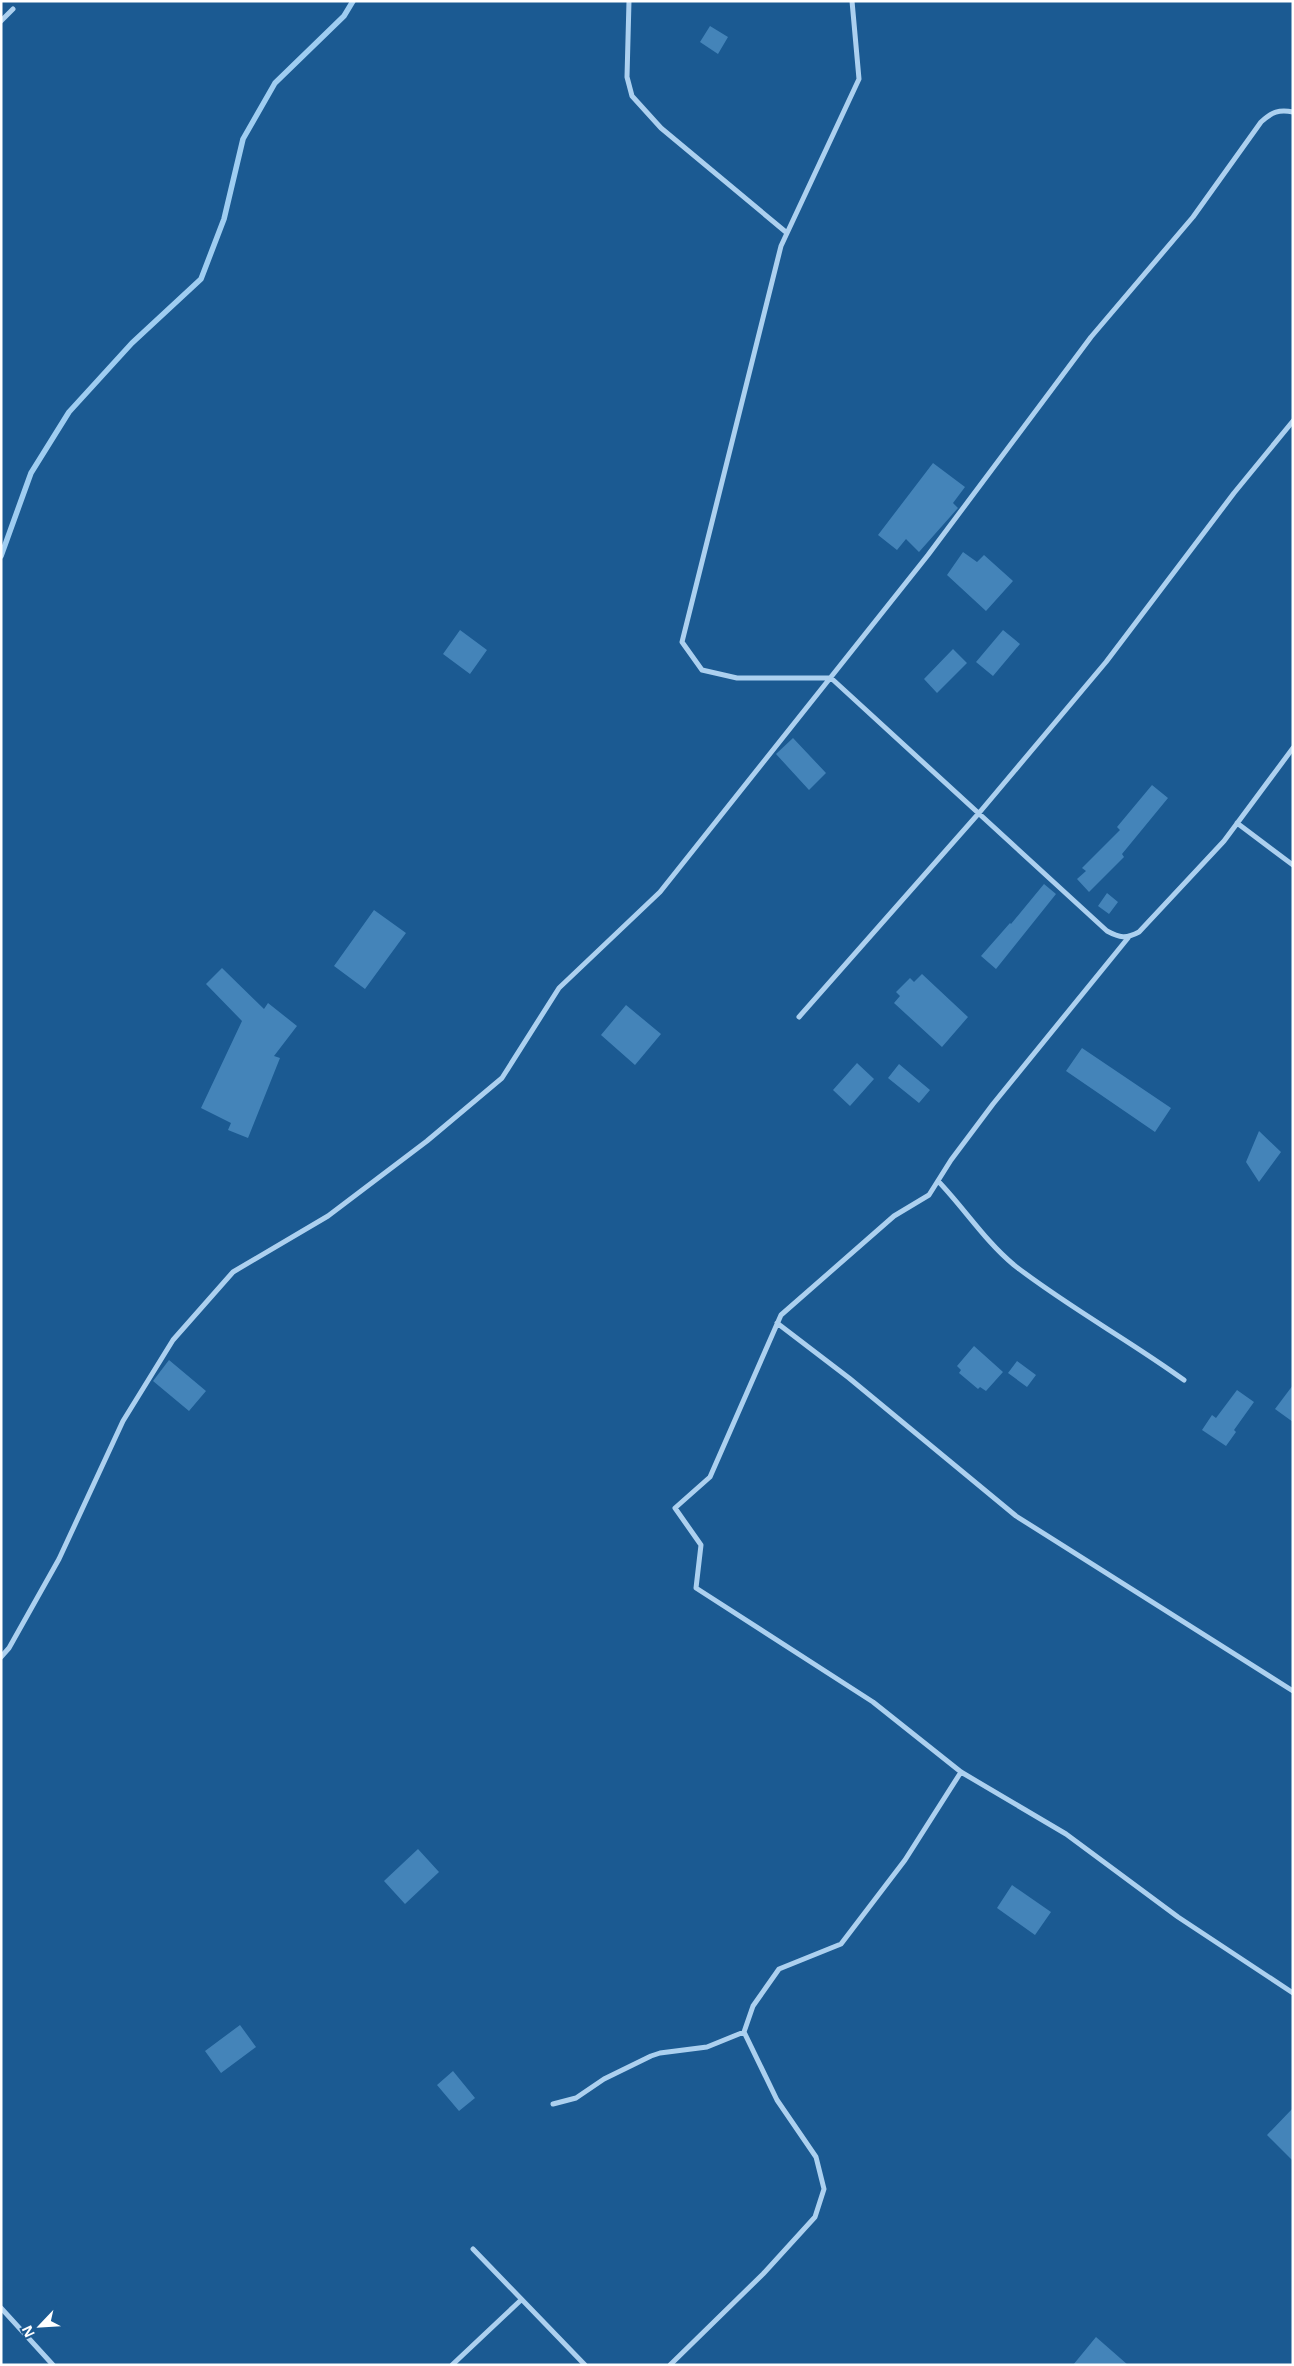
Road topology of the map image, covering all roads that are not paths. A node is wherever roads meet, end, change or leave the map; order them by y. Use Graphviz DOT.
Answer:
graph roads {
  1 [pos="629,1"];
  2 [pos="852,1"];
  3 [pos="13,9"];
  4 [pos="1,21"];
  5 [pos="1293,112"];
  6 [pos="787,232"];
  7 [pos="1293,420"];
  8 [pos="831,678"];
  9 [pos="1293,748"];
  10 [pos="979,813"];
  11 [pos="1237,823"];
  12 [pos="1293,865"];
  13 [pos="1128,938"];
  14 [pos="799,1017"];
  15 [pos="938,1181"];
  16 [pos="777,1323"];
  17 [pos="1184,1380"];
  18 [pos="1,1657"];
  19 [pos="1293,1691"];
  20 [pos="961,1772"];
  21 [pos="1293,1993"];
  22 [pos="744,2032"];
  23 [pos="553,2104"];
  24 [pos="473,2249"];
  25 [pos="521,2300"];
  26 [pos="1,2308"];
  27 [pos="53,2365"];
  28 [pos="452,2365"];
  29 [pos="585,2365"];
  30 [pos="670,2365"];
  1 -- 6 [label="street"];
  2 -- 6 [label="street"];
  3 -- 4 [label="street"];
  5 -- 8 [label="street"];
  6 -- 8 [label="street"];
  7 -- 10 [label="street"];
  8 -- 10 [label="street"];
  8 -- 18 [label="street"];
  9 -- 11 [label="street"];
  10 -- 13 [label="street"];
  10 -- 14 [label="street"];
  11 -- 12 [label="street"];
  11 -- 13 [label="street"];
  13 -- 15 [label="street"];
  15 -- 16 [label="street"];
  15 -- 17 [label="street"];
  16 -- 19 [label="street"];
  16 -- 20 [label="street"];
  20 -- 21 [label="street"];
  20 -- 22 [label="street"];
  22 -- 23 [label="street"];
  22 -- 30 [label="street"];
  24 -- 25 [label="street"];
  25 -- 28 [label="street"];
  25 -- 29 [label="street"];
  26 -- 27 [label="street"];
}
